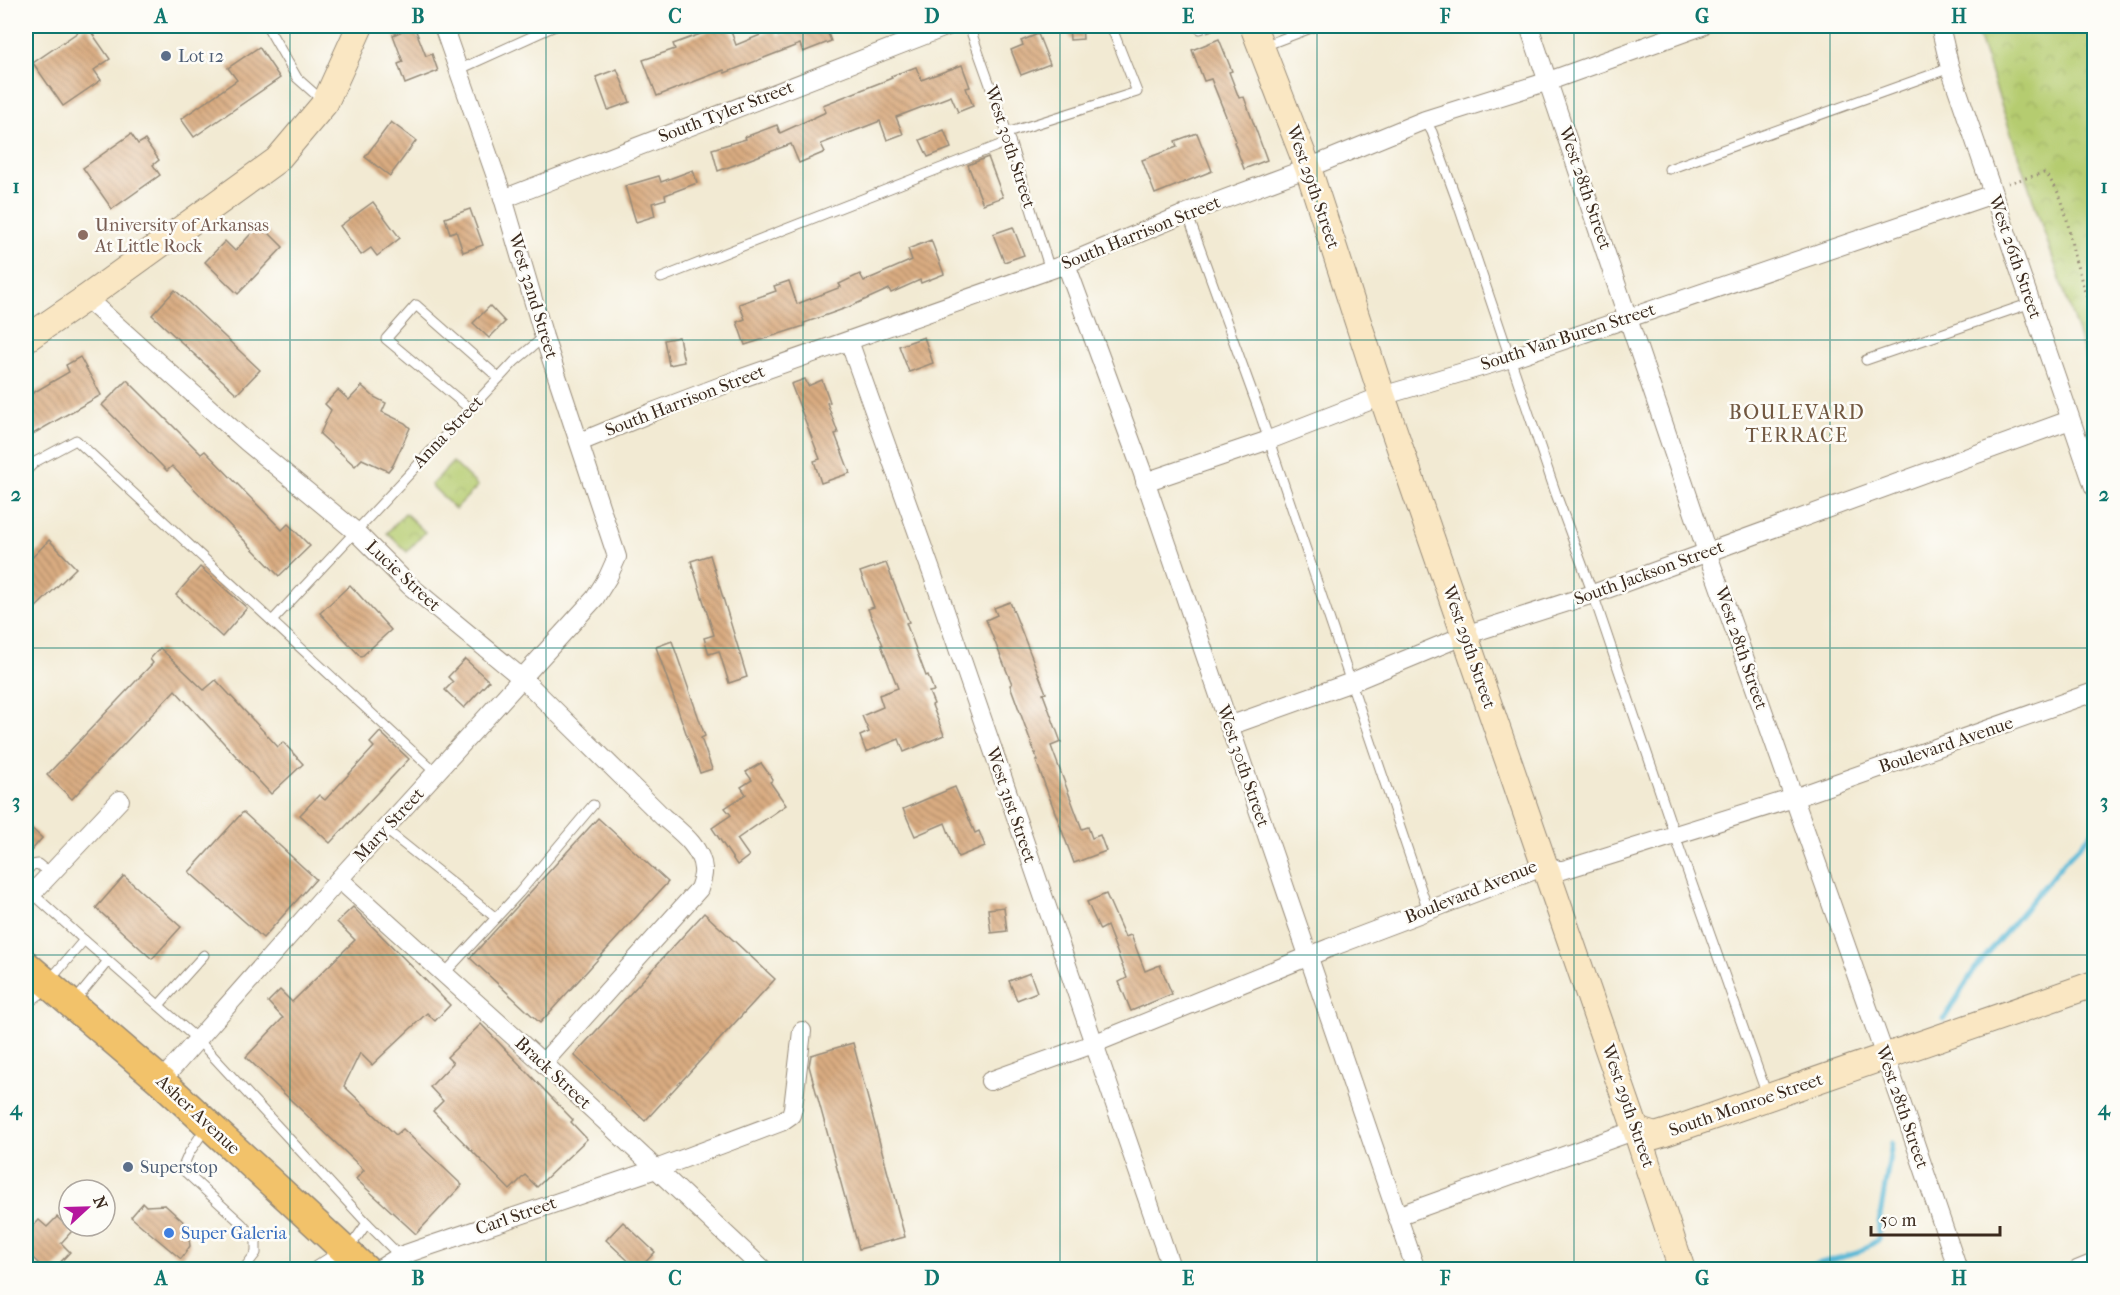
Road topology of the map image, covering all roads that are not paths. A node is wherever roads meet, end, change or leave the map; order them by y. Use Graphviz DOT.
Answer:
graph roads {
  1 [pos="267,26"];
  2 [pos="360,26"];
  3 [pos="442,26"];
  4 [pos="555,26"];
  5 [pos="948,26"];
  6 [pos="969,26"];
  7 [pos="1111,26"];
  8 [pos="1199,26"];
  9 [pos="1209,26"];
  10 [pos="1316,26"];
  11 [pos="1529,26"];
  12 [pos="1702,26"];
  13 [pos="1940,26"];
  14 [pos="1257,35"];
  15 [pos="1950,68"];
  16 [pos="458,70"];
  17 [pos="1549,81"];
  18 [pos="325,103"];
  19 [pos="1425,120"];
  20 [pos="1008,137"];
  21 [pos="1308,168"];
  22 [pos="1669,169"];
  23 [pos="1993,194"];
  24 [pos="503,199"];
  25 [pos="1187,213"];
  26 [pos="1058,267"];
  27 [pos="661,278"];
  28 [pos="86,298"];
  29 [pos="2031,303"];
  30 [pos="1629,317"];
  31 [pos="544,337"];
  32 [pos="26,339"];
  33 [pos="849,341"];
  34 [pos="1511,358"];
  35 [pos="1866,360"];
  36 [pos="499,378"];
  37 [pos="1383,396"];
  38 [pos="470,410"];
  39 [pos="2070,420"];
  40 [pos="1269,440"];
  41 [pos="580,442"];
  42 [pos="26,471"];
  43 [pos="1145,482"];
  44 [pos="2094,487"];
  45 [pos="355,531"];
  46 [pos="1707,552"];
  47 [pos="613,568"];
  48 [pos="1593,594"];
  49 [pos="272,621"];
  50 [pos="1465,635"];
  51 [pos="523,679"];
  52 [pos="1352,681"];
  53 [pos="2094,692"];
  54 [pos="1229,726"];
  55 [pos="437,774"];
  56 [pos="1794,798"];
  57 [pos="120,800"];
  58 [pos="593,805"];
  59 [pos="385,830"];
  60 [pos="1675,836"];
  61 [pos="1544,863"];
  62 [pos="26,872"];
  63 [pos="50,874"];
  64 [pos="339,879"];
  65 [pos="29,896"];
  66 [pos="1428,910"];
  67 [pos="496,918"];
  68 [pos="84,940"];
  69 [pos="204,955"];
  70 [pos="1309,958"];
  71 [pos="108,961"];
  72 [pos="444,974"];
  73 [pos="32,983"];
  74 [pos="2094,984"];
  75 [pos="71,1005"];
  76 [pos="159,1005"];
  77 [pos="802,1031"];
  78 [pos="198,1040"];
  79 [pos="1093,1044"];
  80 [pos="1885,1058"];
  81 [pos="543,1063"];
  82 [pos="160,1081"];
  83 [pos="990,1082"];
  84 [pos="1767,1098"];
  85 [pos="208,1125"];
  86 [pos="1636,1130"];
  87 [pos="656,1169"];
  88 [pos="1397,1216"];
  89 [pos="367,1223"];
  90 [pos="400,1256"];
  91 [pos="357,1261"];
  92 [pos="243,1269"];
  93 [pos="318,1269"];
  94 [pos="378,1269"];
  95 [pos="764,1269"];
  96 [pos="1172,1269"];
  97 [pos="1416,1269"];
  98 [pos="1682,1269"];
  99 [pos="1958,1269"];
  1 -- 18 [label="lane"];
  2 -- 18 [label="street"];
  3 -- 16 [label="street, West 32nd Street"];
  4 -- 16 [label="lane"];
  5 -- 24 [label="street, South Tyler Street"];
  6 -- 20 [label="lane, West 30th Street"];
  7 -- 20 [label="lane"];
  8 -- 9 [label="lane"];
  10 -- 14 [label="lane"];
  11 -- 17 [label="street, West 28th Street"];
  12 -- 17 [label="street, South Harrison Street"];
  13 -- 15 [label="street, West 26th Street"];
  14 -- 21 [label="street, West 29th Street"];
  15 -- 22 [label="lane"];
  15 -- 23 [label="street, West 26th Street"];
  16 -- 24 [label="street, West 32nd Street"];
  17 -- 19 [label="street, South Harrison Street"];
  17 -- 30 [label="street, West 28th Street"];
  18 -- 28 [label="street"];
  19 -- 21 [label="street, South Harrison Street"];
  19 -- 34 [label="lane"];
  20 -- 26 [label="lane, West 30th Street"];
  20 -- 27 [label="lane"];
  21 -- 25 [label="street, South Harrison Street"];
  21 -- 37 [label="street, West 29th Street"];
  23 -- 29 [label="street, West 26th Street"];
  23 -- 30 [label="street, South Van Buren Street"];
  24 -- 31 [label="street, West 32nd Street"];
  25 -- 26 [label="street, South Harrison Street"];
  25 -- 40 [label="lane"];
  26 -- 33 [label="street, South Harrison Street"];
  26 -- 43 [label="street, West 30th Street"];
  28 -- 32 [label="street"];
  28 -- 45 [label="street, Lucie Street"];
  29 -- 35 [label="lane"];
  29 -- 39 [label="street, West 26th Street"];
  30 -- 34 [label="street, South Van Buren Street"];
  30 -- 46 [label="street, West 28th Street"];
  31 -- 36 [label="lane, Anna Street"];
  31 -- 41 [label="street, West 32nd Street"];
  33 -- 41 [label="street, South Harrison Street"];
  33 -- 79 [label="street, West 31st Street"];
  34 -- 37 [label="street, South Van Buren Street"];
  34 -- 48 [label="lane"];
  36 -- 38 [label="lane, Anna Street"];
  36 -- 38 [label="lane"];
  37 -- 40 [label="street, South Van Buren Street"];
  37 -- 50 [label="street, West 29th Street"];
  38 -- 45 [label="lane, Anna Street"];
  39 -- 44 [label="street, West 26th Street"];
  39 -- 46 [label="street, South Jackson Street"];
  40 -- 43 [label="street, South Van Buren Street"];
  40 -- 52 [label="lane"];
  41 -- 47 [label="street, West 32nd Street"];
  42 -- 49 [label="lane"];
  43 -- 54 [label="street, West 30th Street"];
  45 -- 49 [label="lane, Anna Street"];
  45 -- 51 [label="street, Lucie Street"];
  46 -- 48 [label="street, South Jackson Street"];
  46 -- 56 [label="street, West 28th Street"];
  47 -- 51 [label="street, Mary Street"];
  48 -- 50 [label="street, South Jackson Street"];
  48 -- 60 [label="lane"];
  49 -- 55 [label="lane"];
  50 -- 52 [label="street, South Jackson Street"];
  50 -- 61 [label="street, West 29th Street"];
  51 -- 55 [label="street, Mary Street"];
  51 -- 81 [label="street, Lucie Street"];
  52 -- 54 [label="street, South Jackson Street"];
  52 -- 66 [label="lane"];
  53 -- 56 [label="street, Boulevard Avenue"];
  54 -- 70 [label="street, West 30th Street"];
  55 -- 59 [label="street, Mary Street"];
  56 -- 60 [label="street, Boulevard Avenue"];
  56 -- 80 [label="street, West 28th Street"];
  57 -- 63 [label="street"];
  58 -- 67 [label="lane"];
  59 -- 64 [label="street, Mary Street"];
  59 -- 67 [label="lane"];
  60 -- 61 [label="street, Boulevard Avenue"];
  60 -- 84 [label="lane"];
  61 -- 66 [label="street, Boulevard Avenue"];
  61 -- 86 [label="street, West 29th Street"];
  62 -- 63 [label="lane"];
  63 -- 65 [label="street"];
  64 -- 72 [label="street, Brack Street"];
  64 -- 78 [label="street, Mary Street"];
  65 -- 68 [label="lane"];
  66 -- 70 [label="street, Boulevard Avenue"];
  67 -- 72 [label="lane"];
  68 -- 71 [label="lane"];
  68 -- 73 [label="lane"];
  69 -- 76 [label="lane"];
  70 -- 79 [label="street, Boulevard Avenue"];
  70 -- 88 [label="street, West 30th Street"];
  71 -- 75 [label="lane"];
  71 -- 76 [label="lane"];
  72 -- 81 [label="street, Brack Street"];
  73 -- 75 [label="main road, Asher Avenue"];
  74 -- 80 [label="street, South Monroe Street"];
  75 -- 82 [label="main road, Asher Avenue"];
  76 -- 78 [label="lane"];
  77 -- 87 [label="street"];
  78 -- 82 [label="street, Mary Street"];
  78 -- 89 [label="lane"];
  79 -- 83 [label="street, Boulevard Avenue"];
  79 -- 96 [label="street, West 31st Street"];
  80 -- 84 [label="street, South Monroe Street"];
  80 -- 99 [label="street, West 28th Street"];
  81 -- 87 [label="street, Brack Street"];
  82 -- 85 [label="main road, Asher Avenue"];
  84 -- 86 [label="street, South Monroe Street"];
  85 -- 91 [label="main road, Asher Avenue"];
  85 -- 92 [label="lane"];
  86 -- 88 [label="street, South Monroe Street"];
  86 -- 98 [label="street, West 29th Street"];
  87 -- 90 [label="street, Carl Street"];
  87 -- 95 [label="street, Brack Street"];
  88 -- 97 [label="street, West 30th Street"];
  89 -- 90 [label="lane"];
  89 -- 91 [label="lane"];
  90 -- 94 [label="street, Carl Street"];
  91 -- 93 [label="street"];
}
